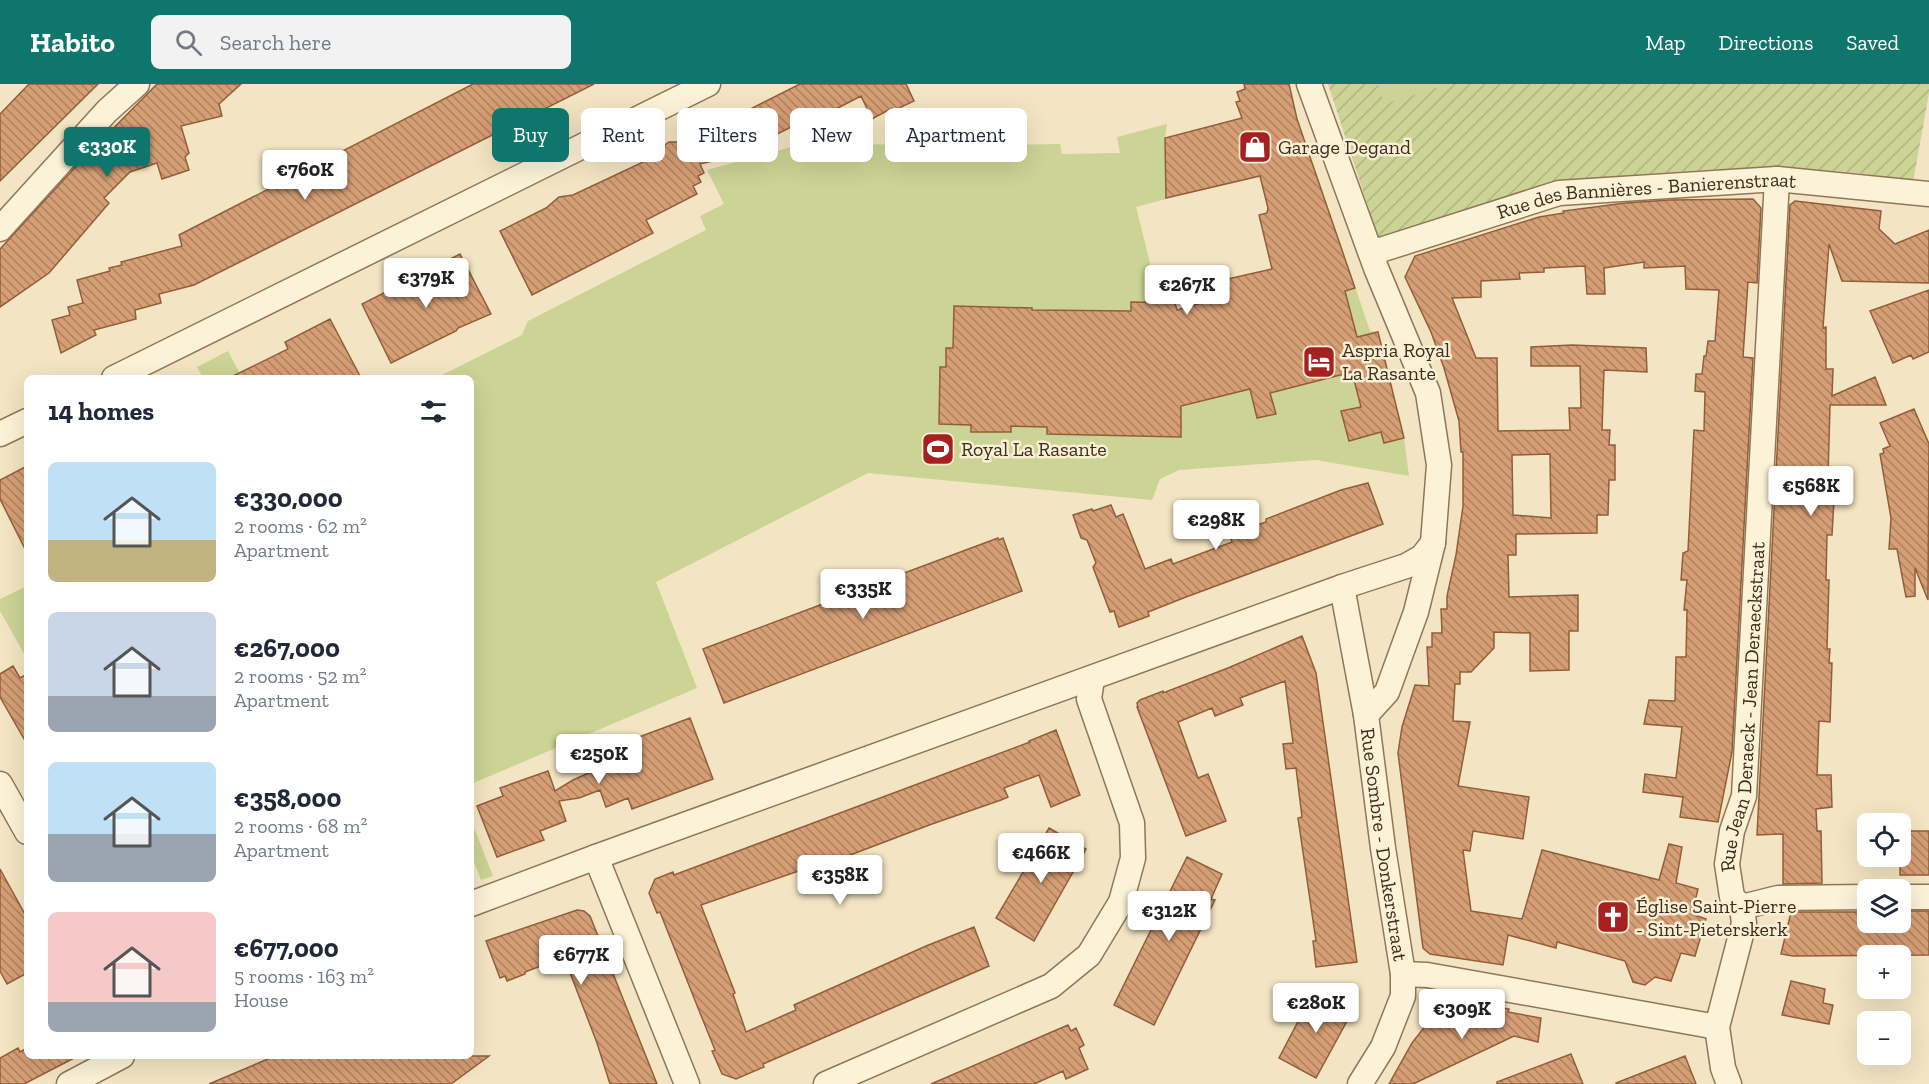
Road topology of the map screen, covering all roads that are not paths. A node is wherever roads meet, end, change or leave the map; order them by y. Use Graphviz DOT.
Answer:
graph roads {
  1 [pos="137,84"];
  2 [pos="708,84"];
  3 [pos="1309,84"];
  4 [pos="1778,179"];
  5 [pos="1929,194"];
  6 [pos="0,229"];
  7 [pos="1371,253"];
  8 [pos="120,375"];
  9 [pos="24,422"];
  10 [pos="0,434"];
  11 [pos="1432,543"];
  12 [pos="1342,587"];
  13 [pos="1092,679"];
  14 [pos="1366,715"];
  15 [pos="0,784"];
  16 [pos="24,827"];
  17 [pos="596,857"];
  18 [pos="1857,897"];
  19 [pos="1911,897"];
  20 [pos="1929,897"];
  21 [pos="474,903"];
  22 [pos="1742,907"];
  23 [pos="1403,974"];
  24 [pos="1717,1027"];
  25 [pos="116,1059"];
  26 [pos="69,1084"];
  27 [pos="687,1084"];
  28 [pos="826,1084"];
  29 [pos="1360,1084"];
  30 [pos="1729,1084"];
  1 -- 6 [label="street"];
  2 -- 8 [label="street"];
  3 -- 7 [label="street, Rue Sombre - Donkerstraat"];
  4 -- 5 [label="street, Rue des Bannières - Banierenstraat"];
  4 -- 7 [label="street, Rue des Bannières - Banierenstraat"];
  4 -- 22 [label="street, Rue Jean Deraeck - Jean Deraeckstraat"];
  7 -- 11 [label="street, Rue Sombre - Donkerstraat"];
  9 -- 10 [label="street"];
  11 -- 12 [label="street"];
  11 -- 14 [label="street, Rue Sombre - Donkerstraat"];
  12 -- 13 [label="street"];
  12 -- 14 [label="street, Rue Sombre - Donkerstraat"];
  13 -- 17 [label="street"];
  13 -- 28 [label="street"];
  14 -- 23 [label="street, Rue Sombre - Donkerstraat"];
  15 -- 16 [label="street"];
  17 -- 21 [label="street"];
  17 -- 27 [label="street"];
  18 -- 22 [label="street"];
  19 -- 20 [label="street"];
  22 -- 24 [label="street"];
  23 -- 24 [label="street"];
  23 -- 29 [label="street, Rue Sombre - Donkerstraat"];
  24 -- 30 [label="street"];
  25 -- 26 [label="street"];
}
